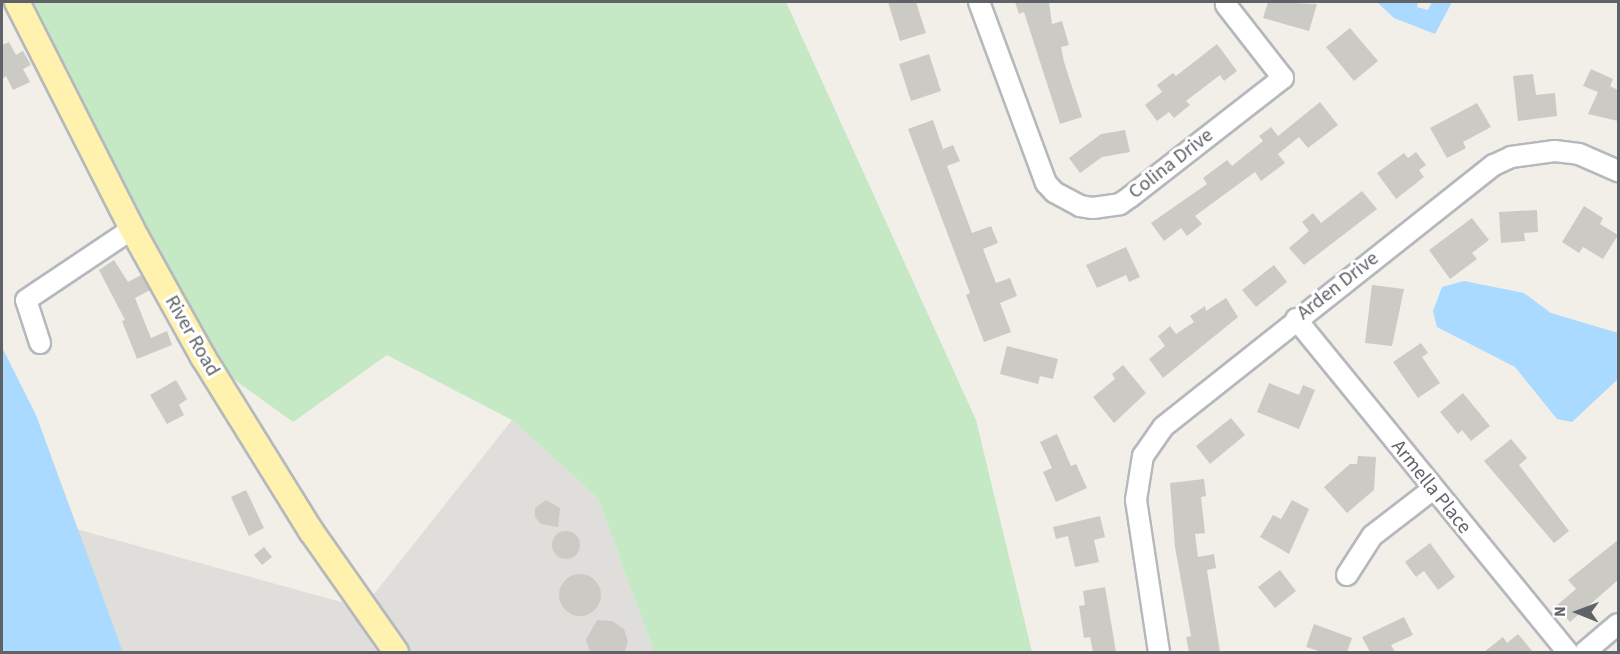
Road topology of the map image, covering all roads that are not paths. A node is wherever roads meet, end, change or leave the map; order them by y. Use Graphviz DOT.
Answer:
graph roads {
  1 [pos="16,2"];
  2 [pos="979,2"];
  3 [pos="1226,5"];
  4 [pos="1618,171"];
  5 [pos="132,229"];
  6 [pos="1296,320"];
  7 [pos="40,343"];
  8 [pos="1433,489"];
  9 [pos="1347,575"];
  10 [pos="1618,624"];
  11 [pos="396,652"];
  12 [pos="1159,652"];
  13 [pos="1569,652"];
  14 [pos="1585,652"];
  1 -- 5 [label="main road, River Road"];
  2 -- 3 [label="street, Colina Drive"];
  4 -- 6 [label="street, Arden Drive"];
  5 -- 7 [label="street"];
  5 -- 11 [label="main road, River Road"];
  6 -- 8 [label="street, Armella Place"];
  6 -- 12 [label="street, Arden Drive"];
  8 -- 9 [label="street"];
  8 -- 13 [label="street, Armella Place"];
  10 -- 14 [label="street"];
}
